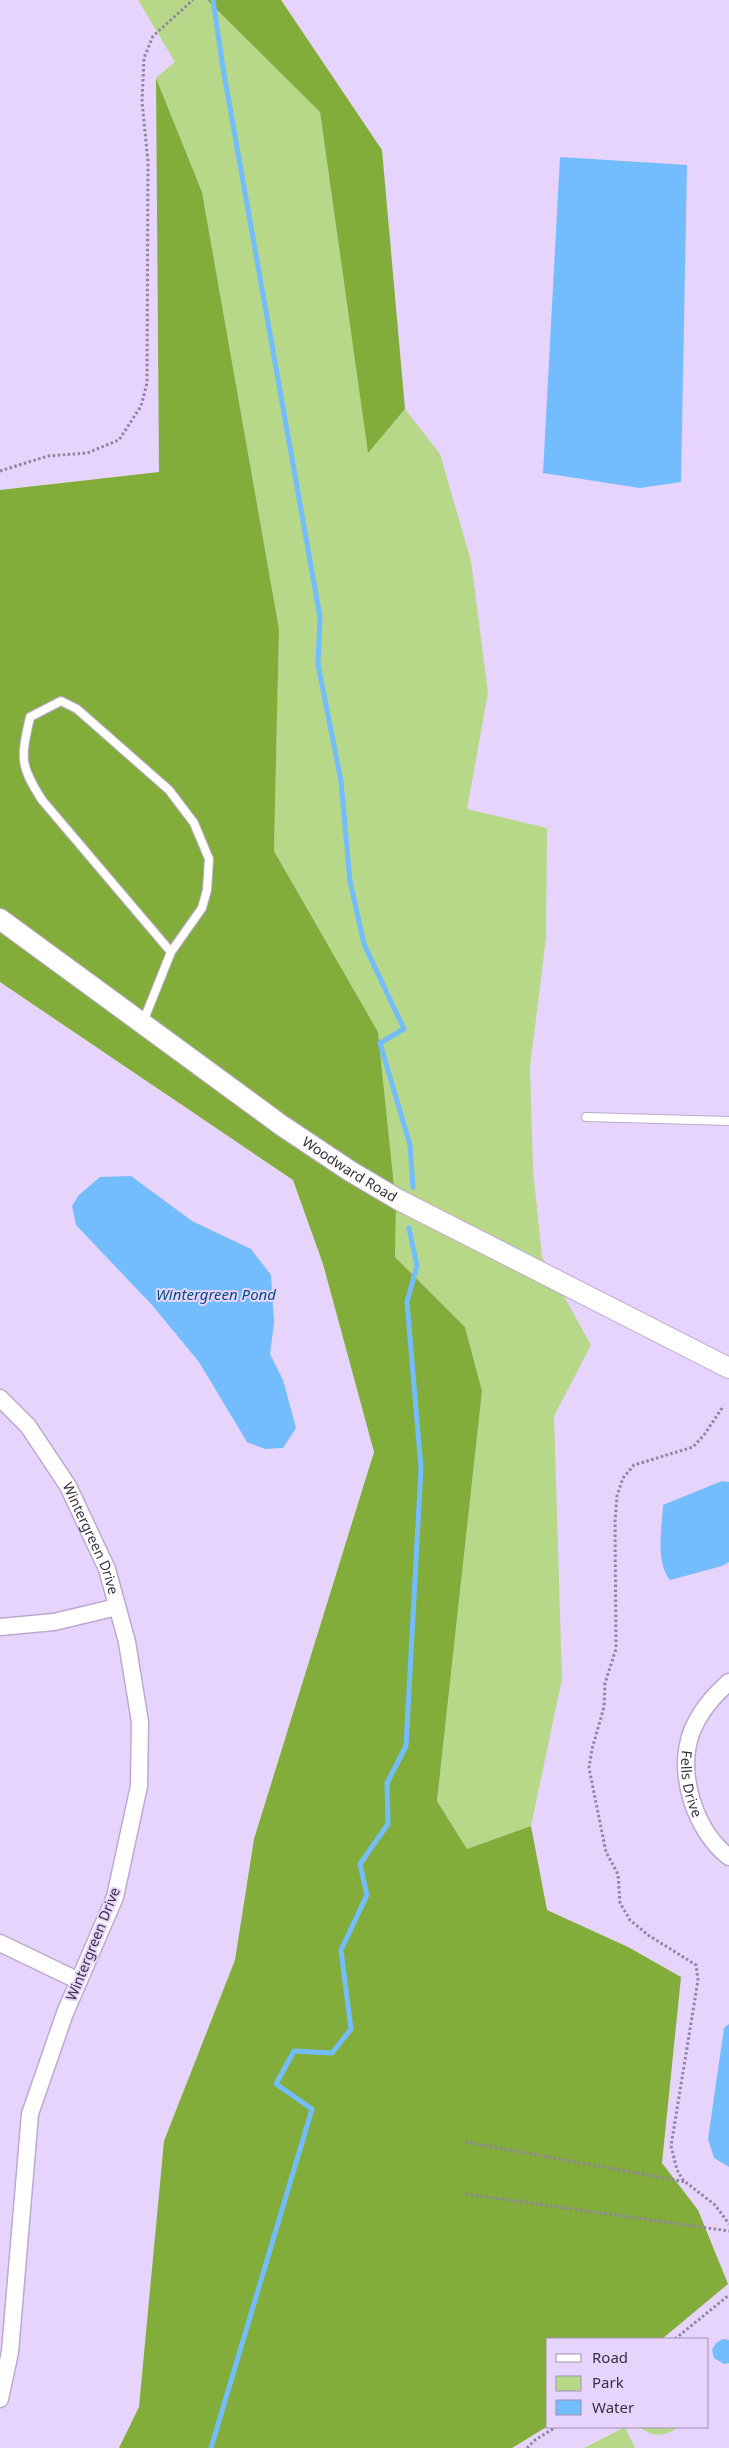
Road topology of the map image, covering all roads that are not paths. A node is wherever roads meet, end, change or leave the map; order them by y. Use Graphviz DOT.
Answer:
graph roads {
  1 [pos="0,919"];
  2 [pos="170,952"];
  3 [pos="142,1024"];
  4 [pos="586,1117"];
  5 [pos="729,1121"];
  6 [pos="729,1368"];
  7 [pos="0,1398"];
  8 [pos="117,1607"];
  9 [pos="0,1627"];
  10 [pos="729,1682"];
  11 [pos="729,1857"];
  12 [pos="0,1943"];
  13 [pos="79,1981"];
  14 [pos="0,2399"];
  1 -- 3 [label="street, Woodward Road"];
  2 -- 2 [label="lane"];
  2 -- 3 [label="lane"];
  3 -- 6 [label="street, Woodward Road"];
  4 -- 5 [label="lane"];
  7 -- 8 [label="street, Wintergreen Drive"];
  8 -- 9 [label="street"];
  8 -- 13 [label="street, Wintergreen Drive"];
  10 -- 11 [label="street, Fells Drive"];
  12 -- 13 [label="street"];
  13 -- 14 [label="street, Wintergreen Drive"];
}
